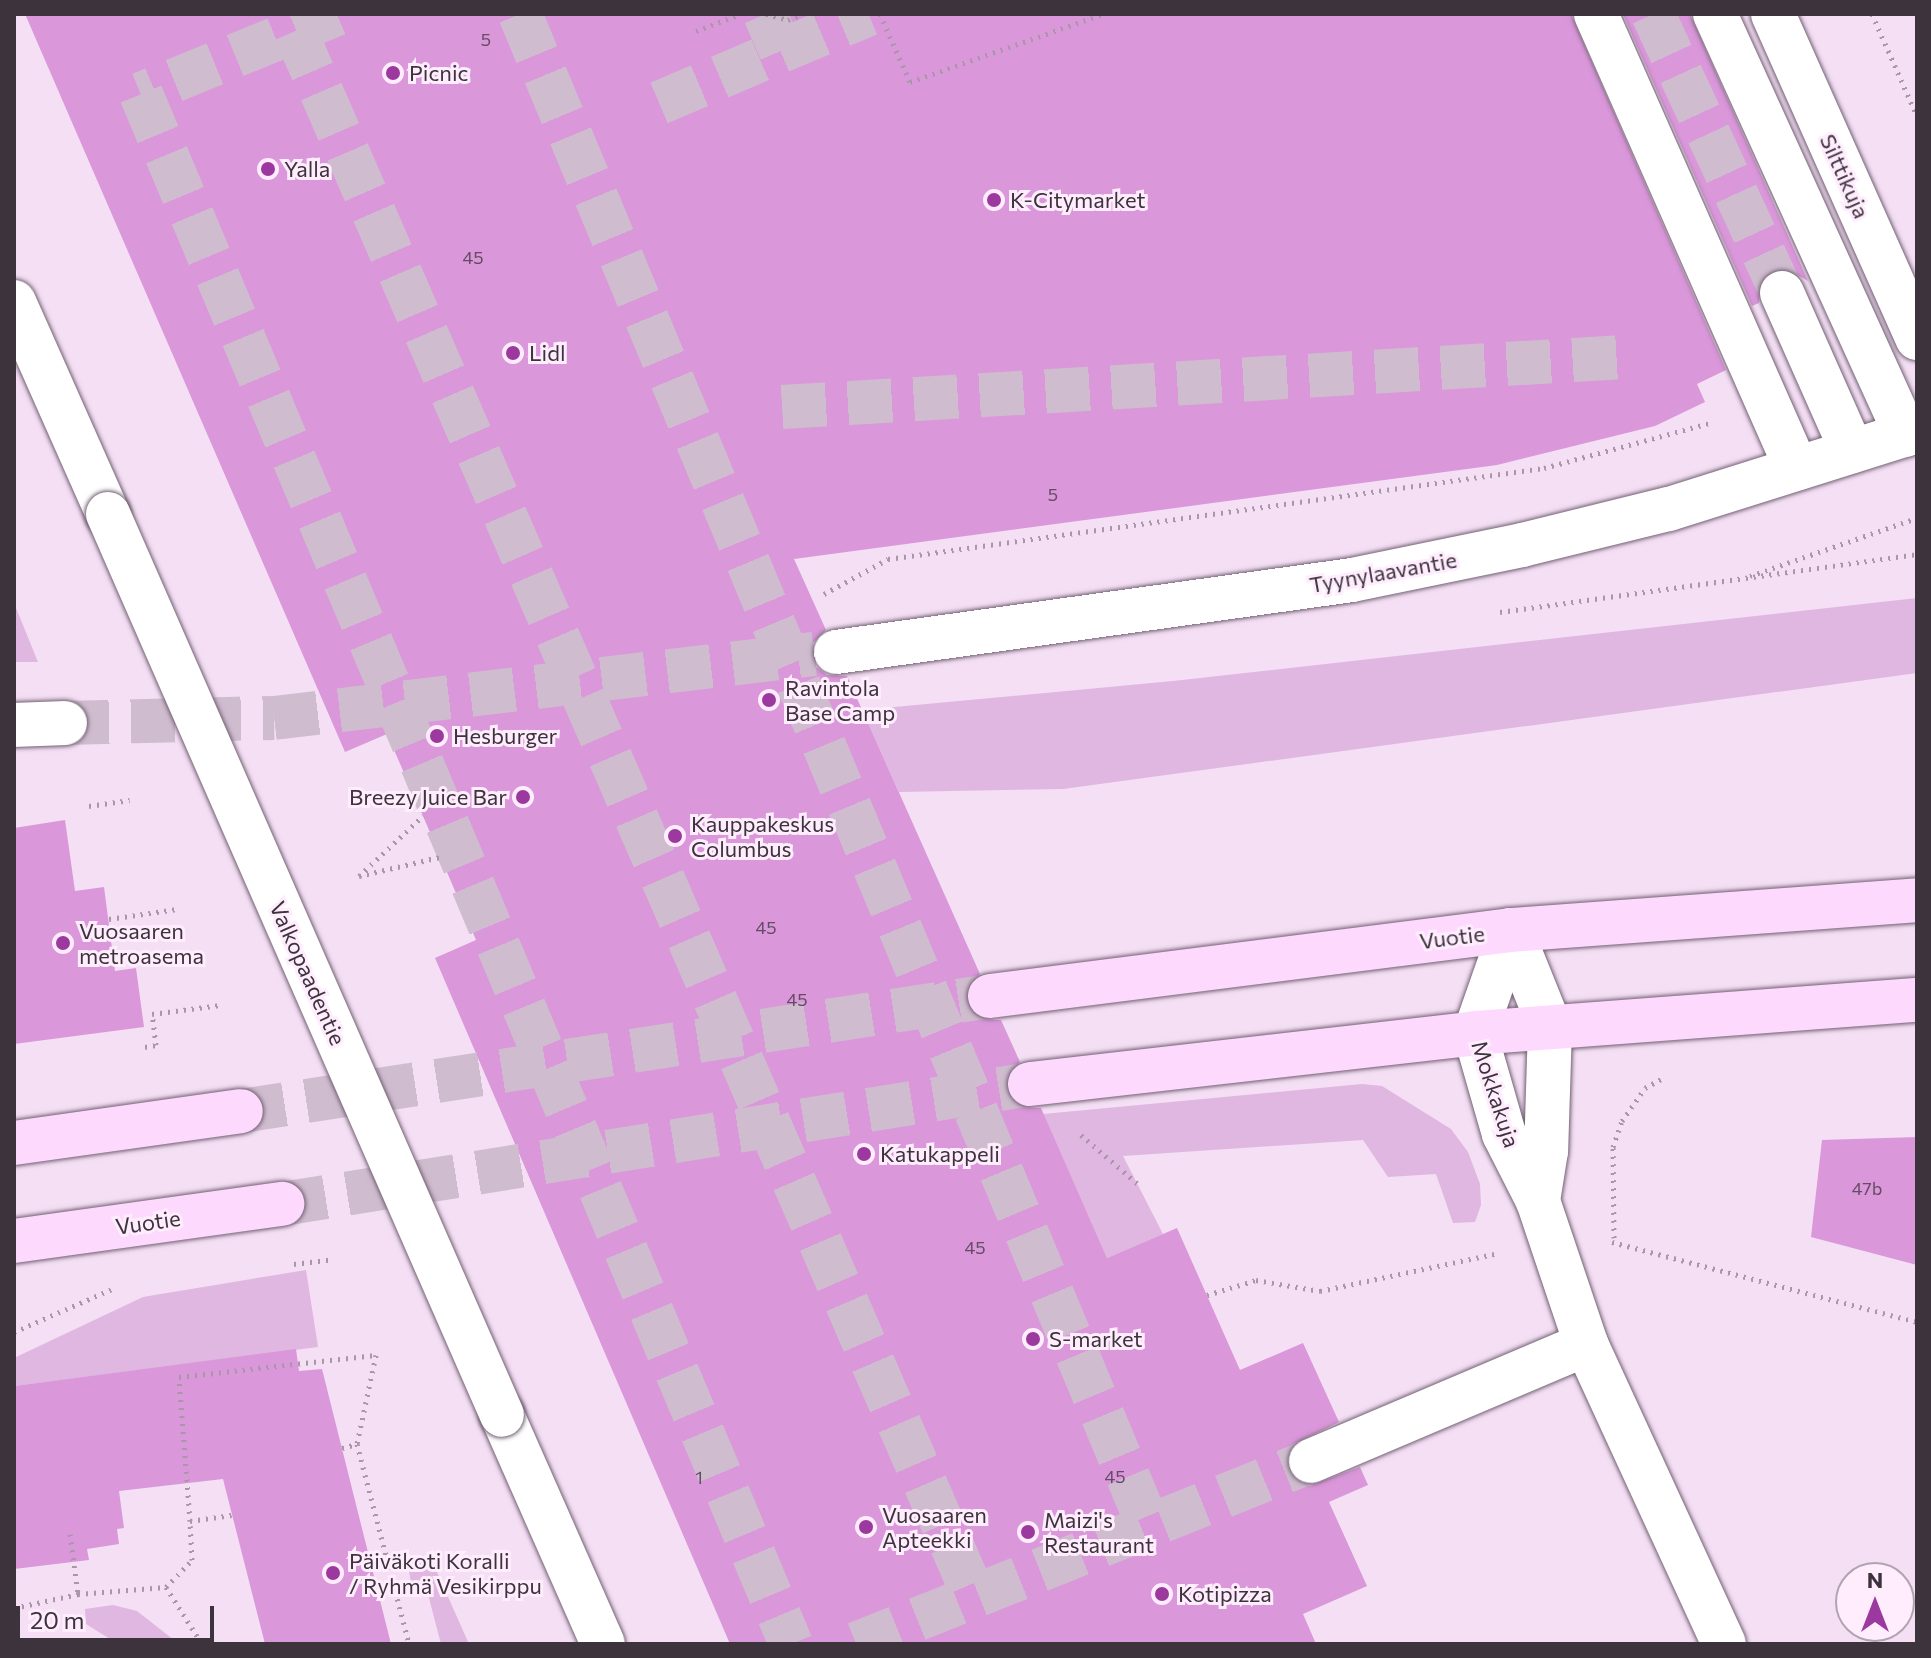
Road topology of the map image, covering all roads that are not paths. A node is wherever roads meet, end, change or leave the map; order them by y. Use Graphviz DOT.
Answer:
graph roads {
  1 [pos="1596,14"];
  2 [pos="1715,14"];
  3 [pos="1773,14"];
  4 [pos="1782,293"];
  5 [pos="14,302"];
  6 [pos="1917,338"];
  7 [pos="1911,433"];
  8 [pos="1852,451"];
  9 [pos="1797,469"];
  10 [pos="836,652"];
  11 [pos="65,723"];
  12 [pos="14,725"];
  13 [pos="1917,900"];
  14 [pos="1511,930"];
  15 [pos="990,996"];
  16 [pos="1917,1000"];
  17 [pos="1550,1027"];
  18 [pos="1475,1033"];
  19 [pos="1030,1084"];
  20 [pos="241,1111"];
  21 [pos="14,1143"];
  22 [pos="1538,1201"];
  23 [pos="282,1204"];
  24 [pos="14,1241"];
  25 [pos="1586,1344"];
  26 [pos="1311,1461"];
  27 [pos="603,1644"];
  28 [pos="1724,1644"];
  1 -- 9 [label="street"];
  2 -- 7 [label="street"];
  3 -- 6 [label="street, Silttikuja"];
  4 -- 8 [label="street"];
  5 -- 27 [label="street, Valkopaadentie, bridge"];
  7 -- 8 [label="street, Tyynylaavantie"];
  8 -- 9 [label="street, Tyynylaavantie"];
  9 -- 10 [label="street, Tyynylaavantie"];
  11 -- 12 [label="street"];
  13 -- 14 [label="main road, Vuotie"];
  14 -- 15 [label="main road, Vuotie"];
  14 -- 17 [label="street, Mokkakuja"];
  14 -- 18 [label="street, Mokkakuja"];
  16 -- 17 [label="main road"];
  17 -- 18 [label="main road"];
  17 -- 22 [label="street, Mokkakuja"];
  18 -- 19 [label="main road"];
  18 -- 22 [label="street, Mokkakuja"];
  20 -- 21 [label="main road"];
  22 -- 25 [label="street, Mokkakuja"];
  23 -- 24 [label="main road, Vuotie"];
  25 -- 26 [label="street"];
  25 -- 28 [label="street, Mokkakuja"];
}
